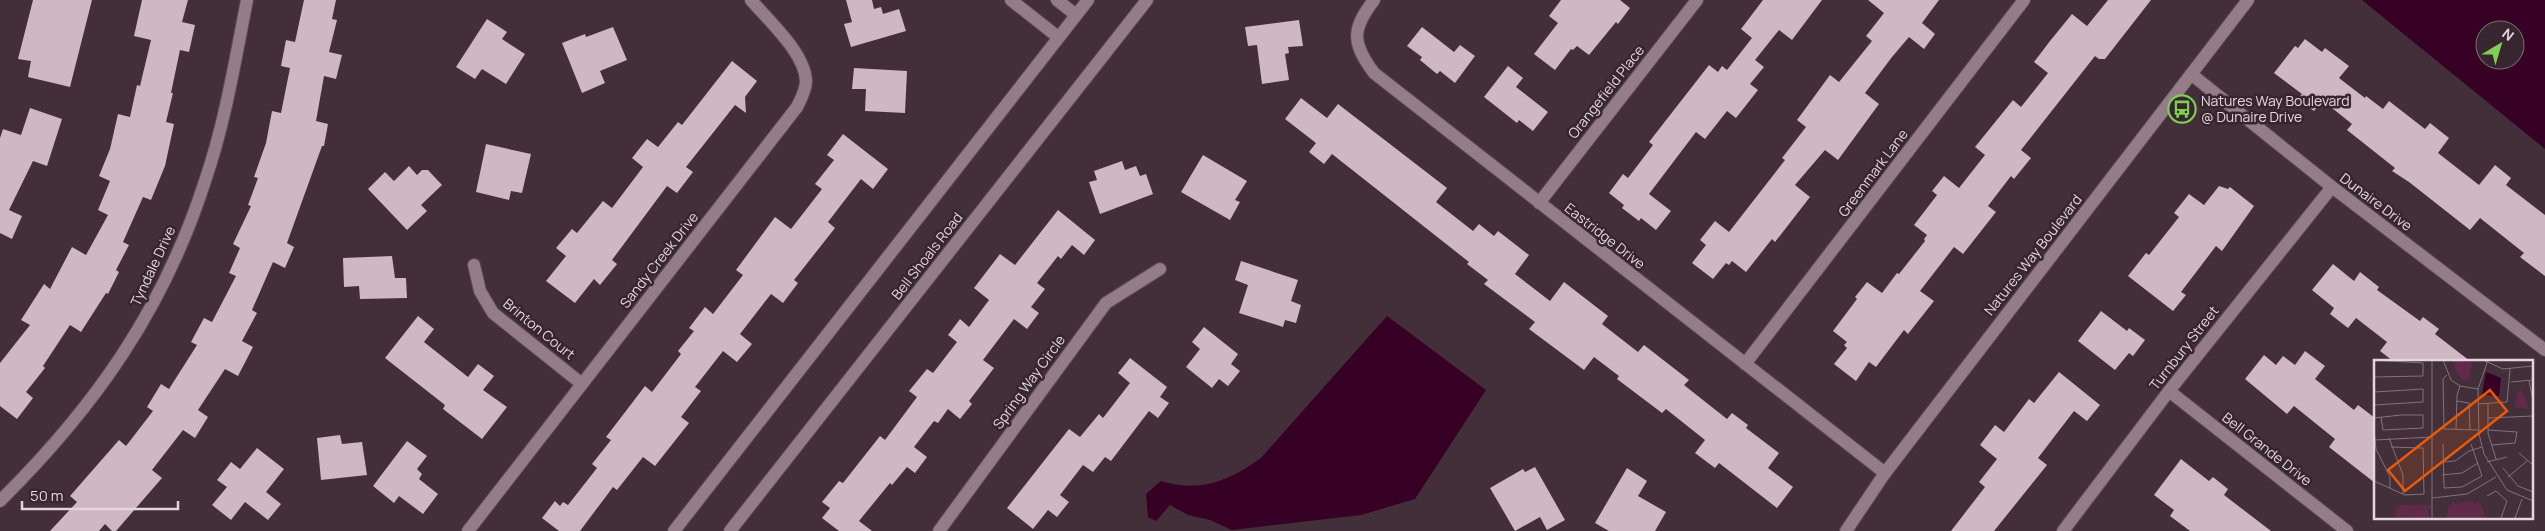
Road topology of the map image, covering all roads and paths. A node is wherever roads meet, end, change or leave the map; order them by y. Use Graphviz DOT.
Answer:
graph roads {
  1 [pos="247,0"];
  2 [pos="751,0"];
  3 [pos="1011,0"];
  4 [pos="1057,0"];
  5 [pos="1088,0"];
  6 [pos="1147,0"];
  7 [pos="1374,0"];
  8 [pos="1697,0"];
  9 [pos="2024,0"];
  10 [pos="2248,0"];
  11 [pos="1076,15"];
  12 [pos="1058,37"];
  13 [pos="2191,74"];
  14 [pos="2332,187"];
  15 [pos="1539,203"];
  16 [pos="474,266"];
  17 [pos="1160,269"];
  18 [pos="2545,350"];
  19 [pos="1745,364"];
  20 [pos="582,384"];
  21 [pos="2169,391"];
  22 [pos="1884,473"];
  23 [pos="0,500"];
  24 [pos="468,531"];
  25 [pos="674,531"];
  26 [pos="730,531"];
  27 [pos="939,531"];
  28 [pos="1846,531"];
  29 [pos="2063,531"];
  30 [pos="2347,531"];
  1 -- 23 [label="street, Tyndale Drive"];
  2 -- 20 [label="street, Sandy Creek Drive"];
  3 -- 12 [label="street"];
  4 -- 11 [label="street"];
  5 -- 11 [label="street"];
  6 -- 26 [label="street, Bell Shoals Road"];
  7 -- 15 [label="street, Eastridge Drive"];
  8 -- 15 [label="street, Orangefield Place"];
  9 -- 19 [label="street, Greenmark Lane"];
  10 -- 13 [label="street, Natures Way Boulevard"];
  11 -- 12 [label="street"];
  12 -- 25 [label="street"];
  13 -- 14 [label="street, Dunaire Drive"];
  13 -- 22 [label="street, Natures Way Boulevard"];
  14 -- 18 [label="street, Dunaire Drive"];
  14 -- 21 [label="street, Turnbury Street"];
  15 -- 19 [label="street, Eastridge Drive"];
  16 -- 20 [label="street, Brinton Court"];
  17 -- 27 [label="street, Spring Way Circle"];
  19 -- 22 [label="street, Eastridge Drive"];
  20 -- 24 [label="street, Sandy Creek Drive"];
  21 -- 29 [label="street, Turnbury Street"];
  21 -- 30 [label="street, Bell Grande Drive"];
  22 -- 28 [label="street, Natures Way Boulevard"];
}
